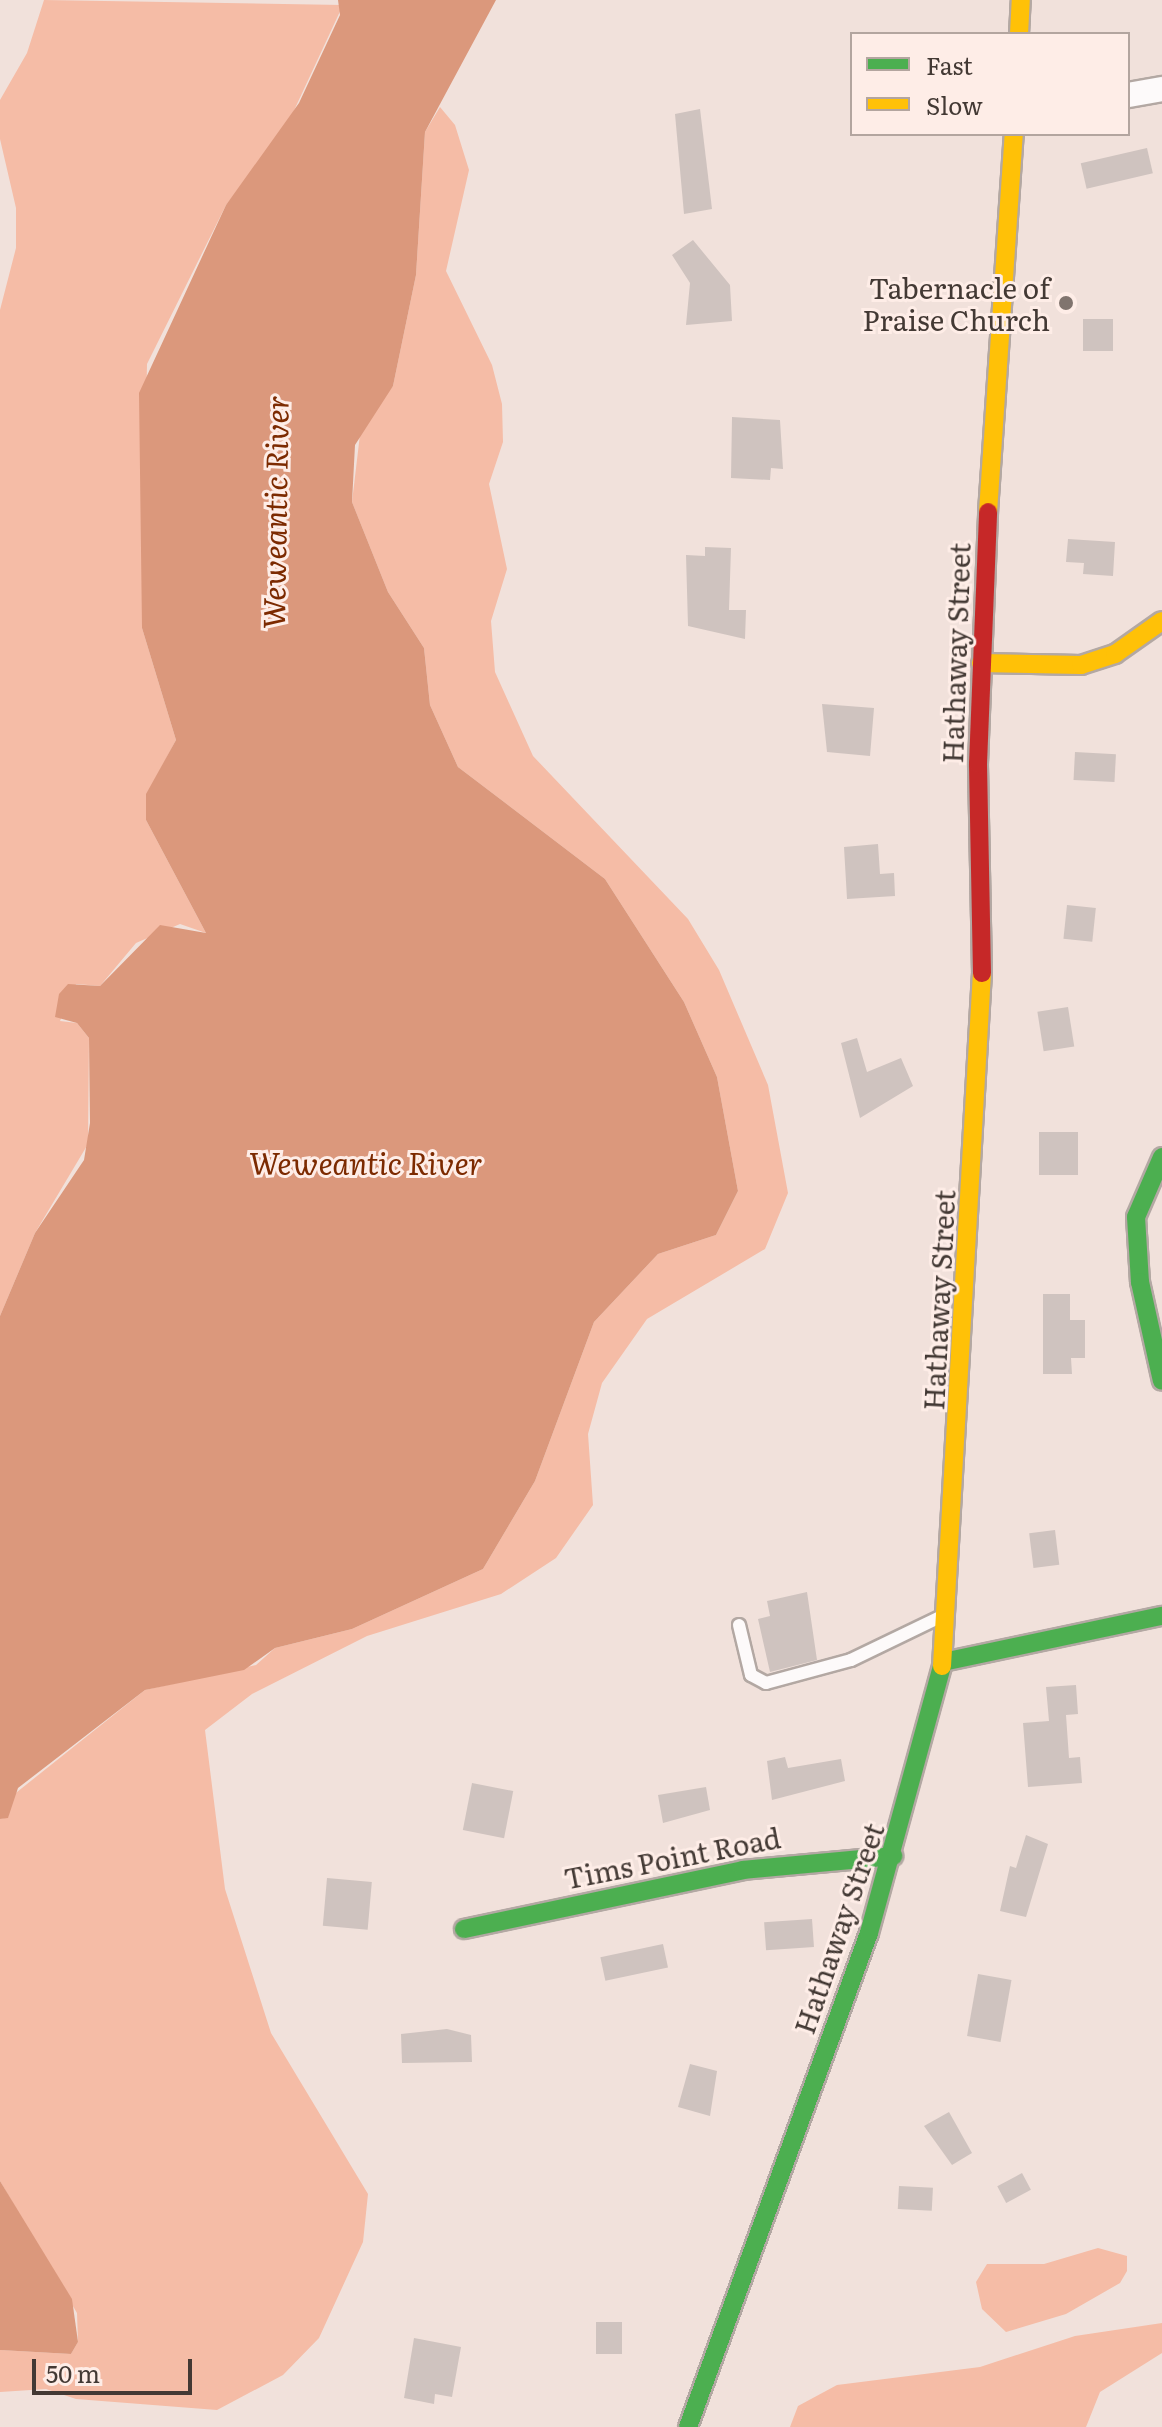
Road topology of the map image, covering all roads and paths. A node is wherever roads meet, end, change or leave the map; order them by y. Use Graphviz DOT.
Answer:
graph roads {
  1 [pos="1021,0"];
  2 [pos="1019,32"];
  3 [pos="1162,89"];
  4 [pos="1130,95"];
  5 [pos="1014,136"];
  6 [pos="1162,621"];
  7 [pos="981,663"];
  8 [pos="1162,1157"];
  9 [pos="1162,1381"];
  10 [pos="949,1613"];
  11 [pos="1162,1616"];
  12 [pos="739,1625"];
  13 [pos="943,1662"];
  14 [pos="893,1856"];
  15 [pos="464,1929"];
  16 [pos="688,2427"];
  1 -- 2 [label="street"];
  3 -- 4 [label="street"];
  5 -- 7 [label="street, Hathaway Street"];
  6 -- 7 [label="street"];
  7 -- 10 [label="street, Hathaway Street"];
  8 -- 9 [label="street"];
  10 -- 12 [label="lane"];
  10 -- 13 [label="street, Hathaway Street"];
  11 -- 13 [label="street"];
  13 -- 14 [label="street, Hathaway Street"];
  14 -- 15 [label="street, Tims Point Road"];
  14 -- 16 [label="street, Hathaway Street"];
}
